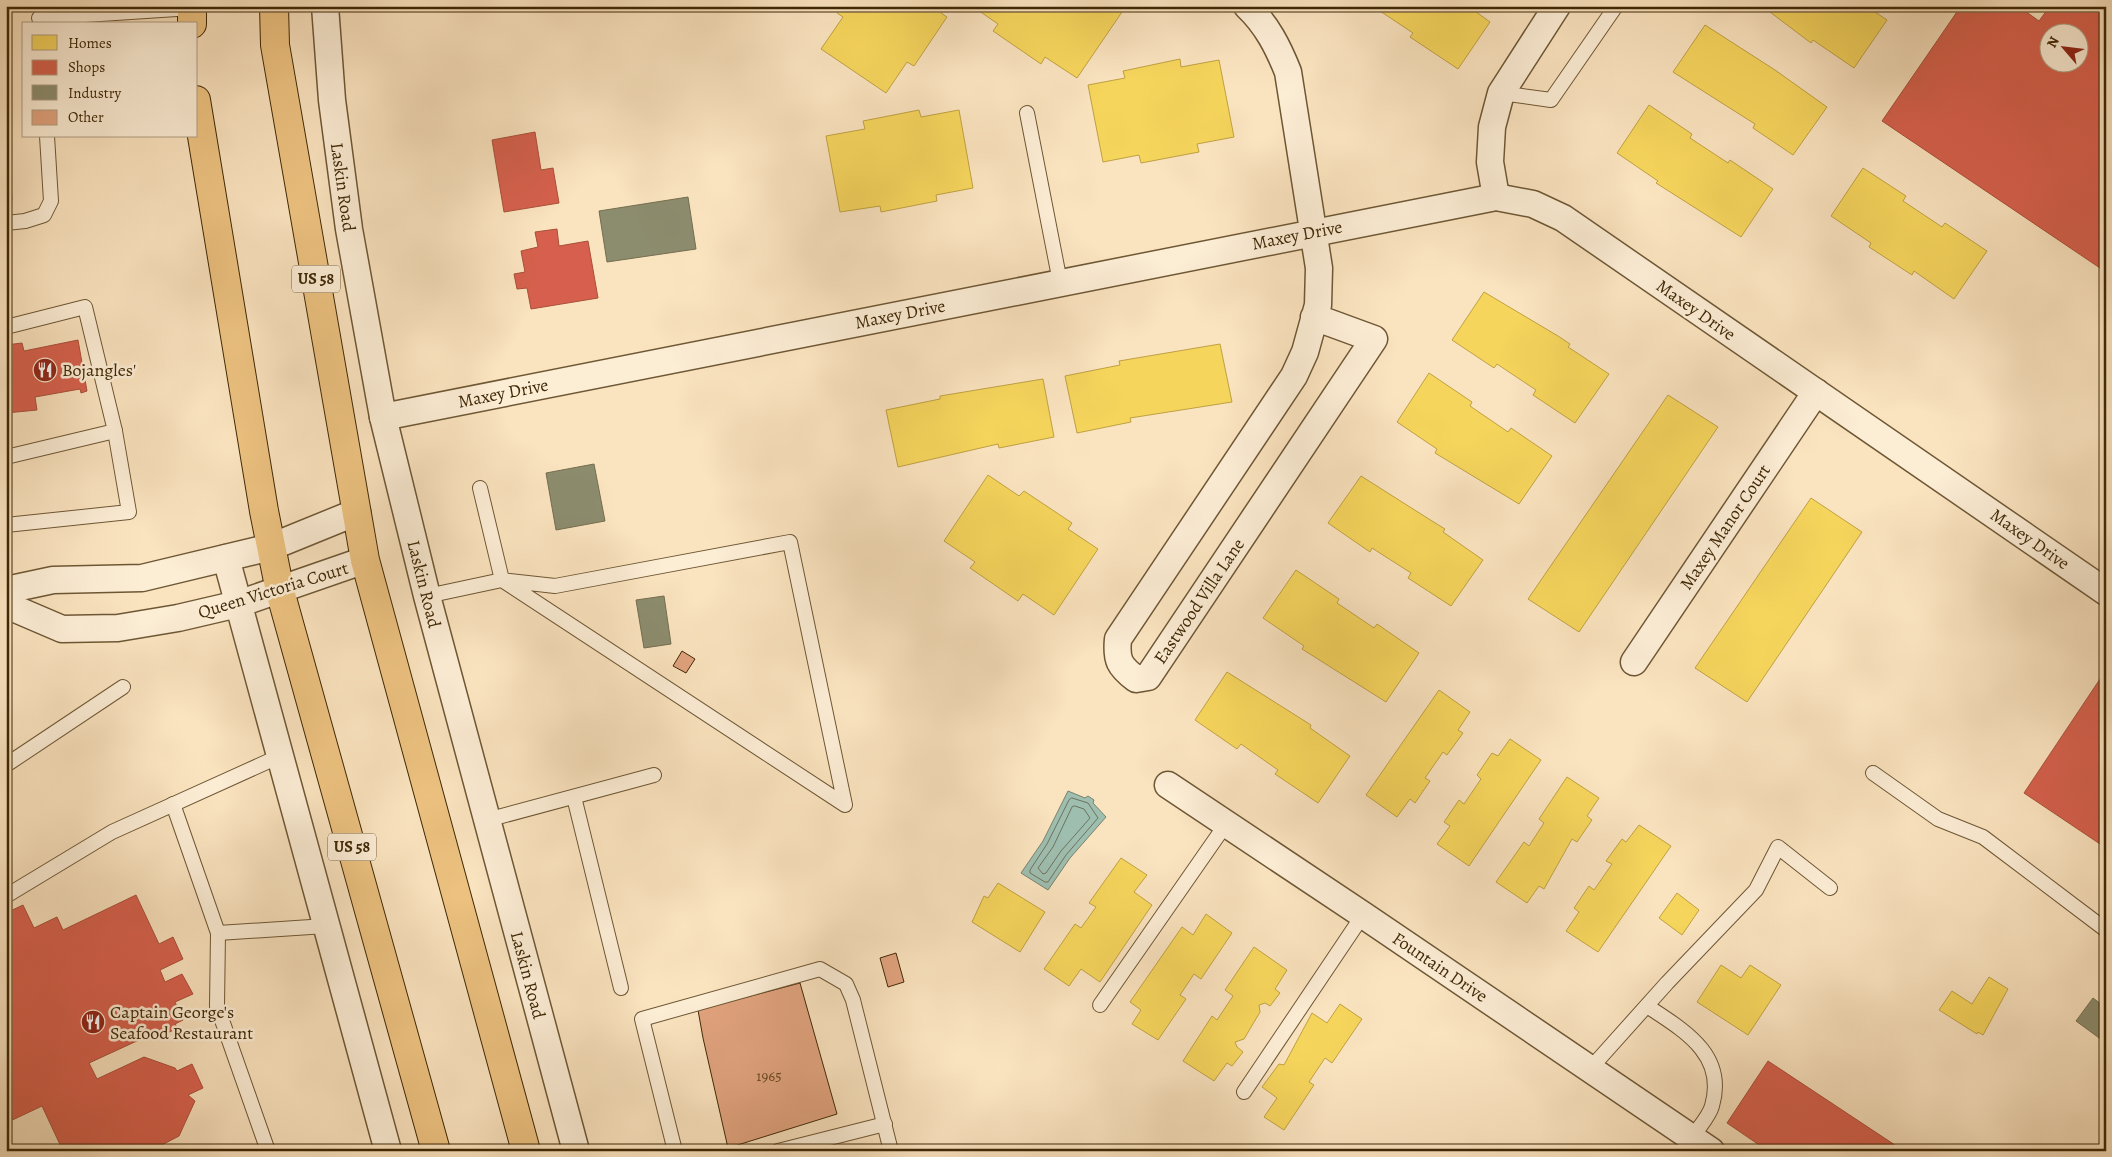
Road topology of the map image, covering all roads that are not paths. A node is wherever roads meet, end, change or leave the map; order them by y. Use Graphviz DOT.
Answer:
graph roads {
  1 [pos="274,6"];
  2 [pos="325,6"];
  3 [pos="1246,6"];
  4 [pos="1556,6"];
  5 [pos="1616,6"];
  6 [pos="192,13"];
  7 [pos="39,16"];
  8 [pos="1502,93"];
  9 [pos="198,112"];
  10 [pos="1027,113"];
  11 [pos="47,138"];
  12 [pos="1496,197"];
  13 [pos="6,223"];
  14 [pos="1312,232"];
  15 [pos="1060,282"];
  16 [pos="1314,317"];
  17 [pos="6,327"];
  18 [pos="1816,392"];
  19 [pos="383,417"];
  20 [pos="116,431"];
  21 [pos="6,457"];
  22 [pos="480,488"];
  23 [pos="357,512"];
  24 [pos="6,525"];
  25 [pos="271,547"];
  26 [pos="226,558"];
  27 [pos="365,560"];
  28 [pos="502,580"];
  29 [pos="6,590"];
  30 [pos="280,591"];
  31 [pos="2106,592"];
  32 [pos="427,596"];
  33 [pos="238,604"];
  34 [pos="6,605"];
  35 [pos="1634,662"];
  36 [pos="124,687"];
  37 [pos="280,756"];
  38 [pos="6,765"];
  39 [pos="1873,773"];
  40 [pos="654,775"];
  41 [pos="1168,786"];
  42 [pos="574,797"];
  43 [pos="173,804"];
  44 [pos="487,820"];
  45 [pos="1226,824"];
  46 [pos="1830,888"];
  47 [pos="6,896"];
  48 [pos="1363,915"];
  49 [pos="326,926"];
  50 [pos="2106,930"];
  51 [pos="218,933"];
  52 [pos="621,988"];
  53 [pos="1100,1005"];
  54 [pos="1647,1006"];
  55 [pos="1590,1069"];
  56 [pos="1244,1092"];
  57 [pos="884,1124"];
  58 [pos="1701,1145"];
  59 [pos="268,1151"];
  60 [pos="388,1151"];
  61 [pos="436,1151"];
  62 [pos="526,1151"];
  63 [pos="576,1151"];
  64 [pos="675,1151"];
  65 [pos="778,1151"];
  66 [pos="891,1151"];
  1 -- 23 [label="main road, US 58"];
  2 -- 19 [label="street, Laskin Road"];
  3 -- 14 [label="street, Eastwood Villa Lane"];
  4 -- 8 [label="street"];
  5 -- 8 [label="lane"];
  6 -- 7 [label="lane"];
  8 -- 12 [label="street"];
  9 -- 25 [label="main road, US 58"];
  10 -- 15 [label="lane"];
  11 -- 13 [label="lane"];
  12 -- 14 [label="street, Maxey Drive"];
  12 -- 18 [label="street, Maxey Drive"];
  14 -- 15 [label="street, Maxey Drive"];
  14 -- 16 [label="street, Eastwood Villa Lane"];
  15 -- 19 [label="street, Maxey Drive"];
  16 -- 16 [label="street, Eastwood Villa Lane"];
  17 -- 20 [label="lane"];
  18 -- 31 [label="street, Maxey Drive"];
  18 -- 35 [label="street, Maxey Manor Court"];
  19 -- 32 [label="street, Laskin Road"];
  20 -- 21 [label="lane"];
  20 -- 24 [label="lane"];
  22 -- 28 [label="lane"];
  23 -- 25 [label="street"];
  23 -- 27 [label="main road, US 58"];
  25 -- 26 [label="street"];
  25 -- 30 [label="main road, US 58"];
  26 -- 29 [label="street"];
  26 -- 33 [label="street"];
  27 -- 30 [label="street, Queen Victoria Court"];
  27 -- 62 [label="main road, US 58"];
  28 -- 28 [label="lane"];
  28 -- 32 [label="lane"];
  30 -- 33 [label="street, Queen Victoria Court"];
  30 -- 61 [label="main road, US 58"];
  32 -- 44 [label="street, Laskin Road"];
  33 -- 34 [label="street, Queen Victoria Court"];
  33 -- 37 [label="street"];
  36 -- 38 [label="lane"];
  37 -- 43 [label="lane"];
  37 -- 49 [label="street"];
  39 -- 50 [label="lane"];
  40 -- 42 [label="lane"];
  41 -- 45 [label="street, Fountain Drive"];
  42 -- 44 [label="lane"];
  42 -- 52 [label="lane"];
  43 -- 47 [label="lane"];
  43 -- 51 [label="lane"];
  44 -- 63 [label="street, Laskin Road"];
  45 -- 48 [label="street, Fountain Drive"];
  45 -- 53 [label="lane"];
  46 -- 54 [label="lane"];
  48 -- 55 [label="street, Fountain Drive"];
  48 -- 56 [label="lane"];
  49 -- 51 [label="lane"];
  49 -- 60 [label="street"];
  51 -- 59 [label="lane"];
  54 -- 55 [label="lane"];
  54 -- 58 [label="lane"];
  55 -- 58 [label="street, Fountain Drive"];
  57 -- 64 [label="lane"];
  57 -- 65 [label="lane"];
  57 -- 66 [label="lane"];
}
